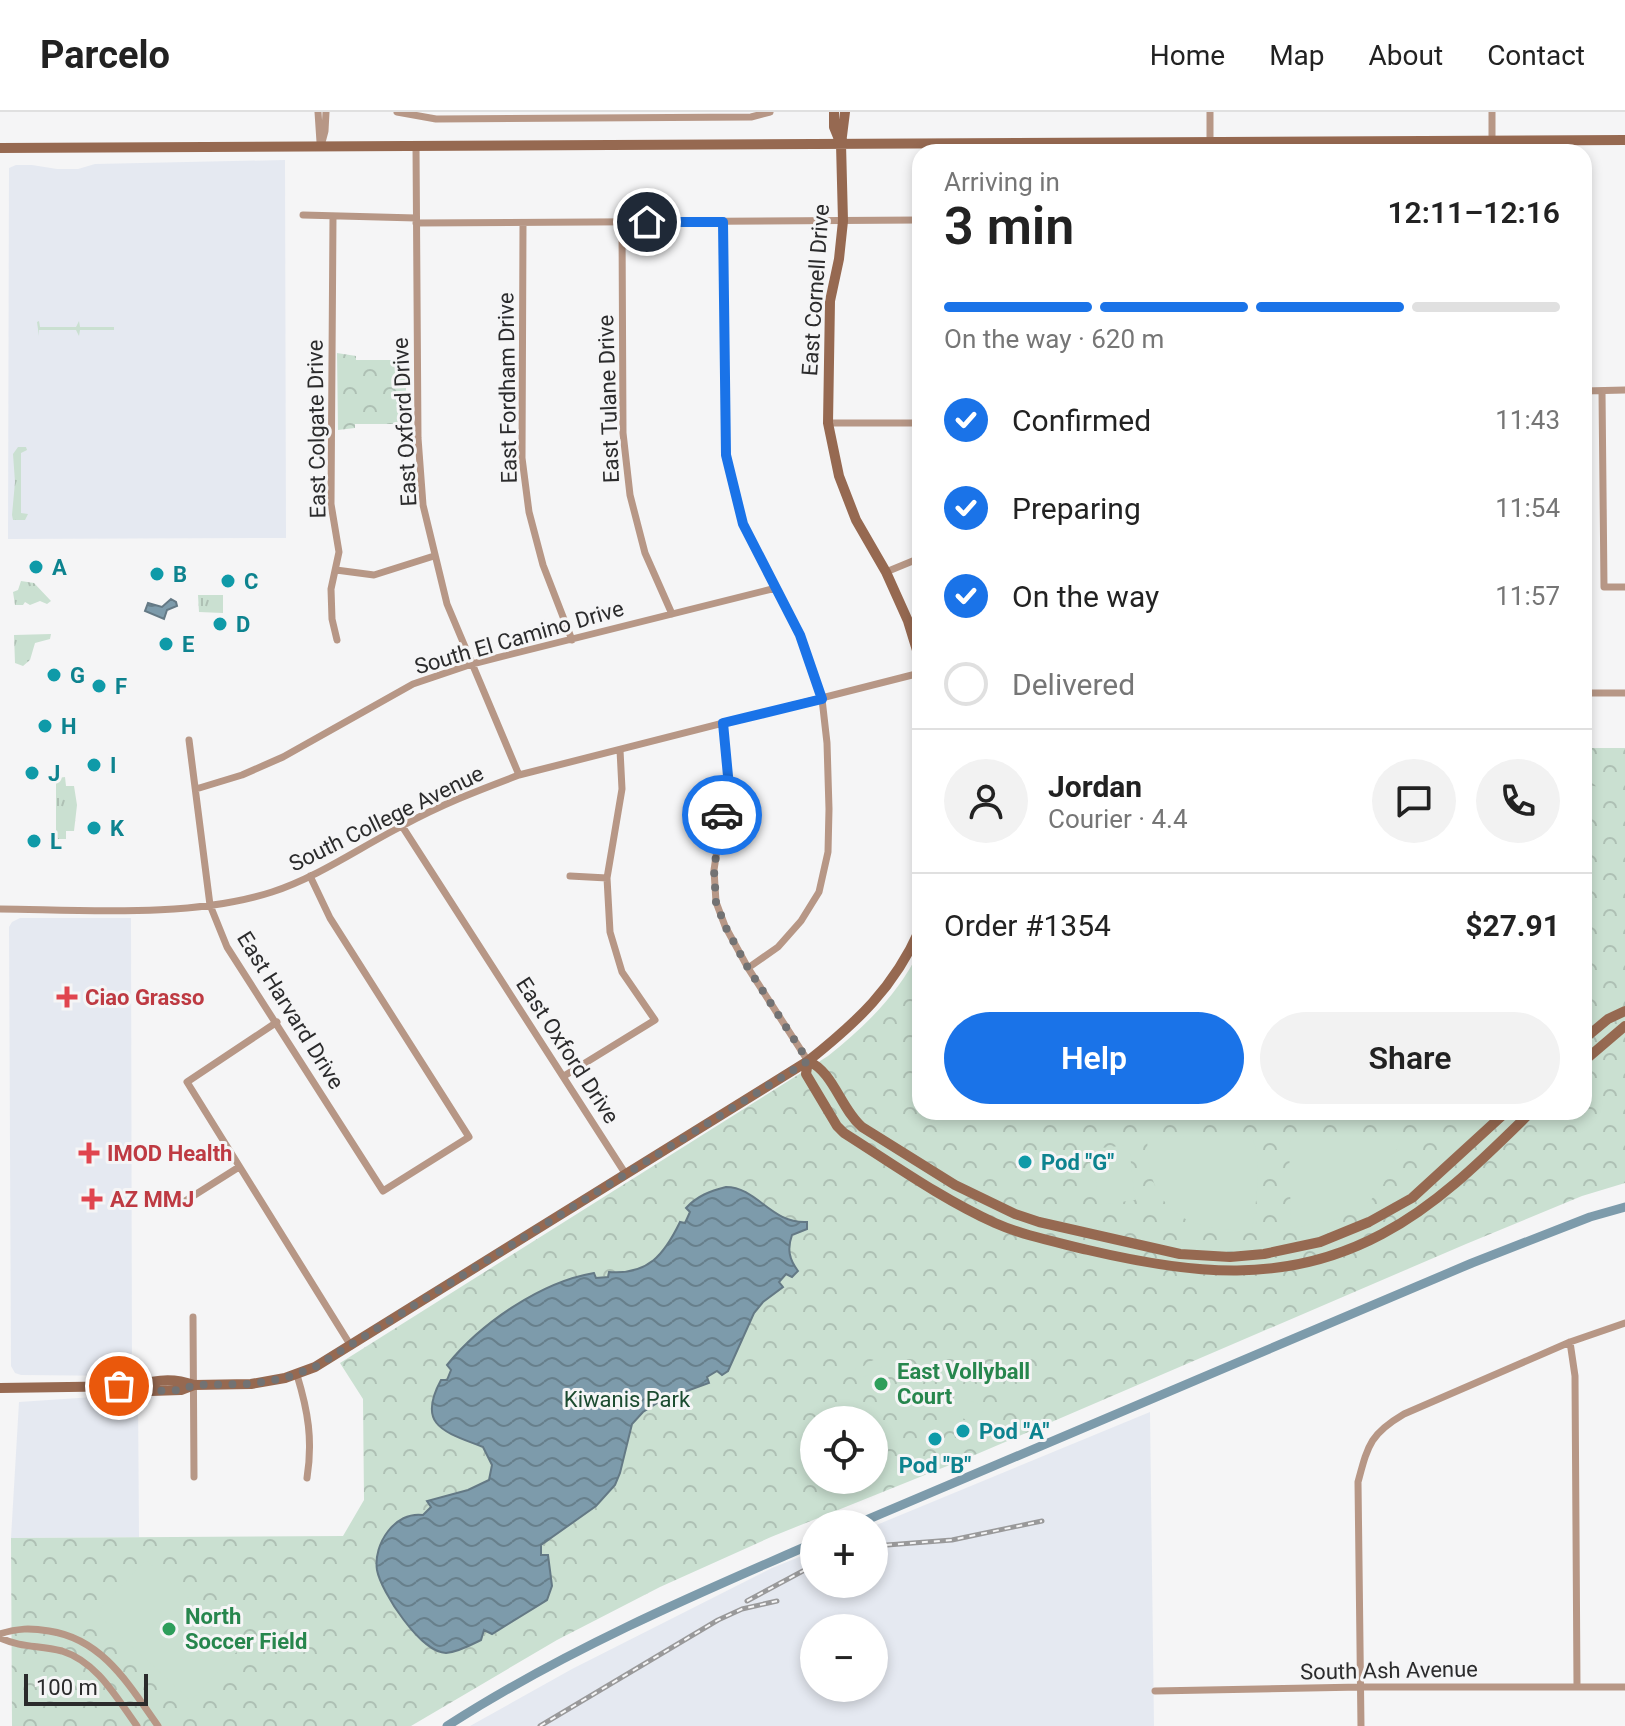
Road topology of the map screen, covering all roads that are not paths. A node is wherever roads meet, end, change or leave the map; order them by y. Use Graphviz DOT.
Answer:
graph roads {
  1 [pos="318,112"];
  2 [pos="326,112"];
  3 [pos="397,112"];
  4 [pos="770,112"];
  5 [pos="834,112"];
  6 [pos="845,112"];
  7 [pos="1210,112"];
  8 [pos="1492,112"];
  9 [pos="415,115"];
  10 [pos="506,115"];
  11 [pos="598,115"];
  12 [pos="690,115"];
  13 [pos="1625,140"];
  14 [pos="1210,142"];
  15 [pos="841,144"];
  16 [pos="1193,144"];
  17 [pos="1351,144"];
  18 [pos="1492,144"];
  19 [pos="1536,144"];
  20 [pos="912,145"];
  21 [pos="321,146"];
  22 [pos="416,146"];
  23 [pos="0,148"];
  24 [pos="303,215"];
  25 [pos="333,216"];
  26 [pos="416,220"];
  27 [pos="912,220"];
  28 [pos="843,221"];
  29 [pos="622,222"];
  30 [pos="723,222"];
  31 [pos="523,224"];
  32 [pos="1625,390"];
  33 [pos="1592,391"];
  34 [pos="1602,391"];
  35 [pos="828,423"];
  36 [pos="912,423"];
  37 [pos="434,556"];
  38 [pos="912,561"];
  39 [pos="336,570"];
  40 [pos="886,572"];
  41 [pos="1625,587"];
  42 [pos="776,588"];
  43 [pos="672,614"];
  44 [pos="912,634"];
  45 [pos="337,640"];
  46 [pos="572,640"];
  47 [pos="472,664"];
  48 [pos="912,675"];
  49 [pos="1592,693"];
  50 [pos="1625,693"];
  51 [pos="822,699"];
  52 [pos="723,723"];
  53 [pos="189,740"];
  54 [pos="620,750"];
  55 [pos="519,775"];
  56 [pos="196,789"];
  57 [pos="402,826"];
  58 [pos="310,876"];
  59 [pos="570,876"];
  60 [pos="607,878"];
  61 [pos="210,905"];
  62 [pos="0,909"];
  63 [pos="912,946"];
  64 [pos="748,968"];
  65 [pos="1625,1011"];
  66 [pos="277,1022"];
  67 [pos="1625,1026"];
  68 [pos="1592,1032"];
  69 [pos="1592,1054"];
  70 [pos="808,1061"];
  71 [pos="564,1076"];
  72 [pos="832,1086"];
  73 [pos="819,1095"];
  74 [pos="1498,1120"];
  75 [pos="1523,1120"];
  76 [pos="1487,1131"];
  77 [pos="1498,1144"];
  78 [pos="239,1167"];
  79 [pos="625,1173"];
  80 [pos="182,1203"];
  81 [pos="994,1205"];
  82 [pos="988,1220"];
  83 [pos="193,1317"];
  84 [pos="1625,1323"];
  85 [pos="1570,1342"];
  86 [pos="351,1346"];
  87 [pos="297,1375"];
  88 [pos="194,1385"];
  89 [pos="0,1388"];
  90 [pos="194,1477"];
  91 [pos="307,1478"];
  92 [pos="0,1636"];
  93 [pos="1577,1686"];
  94 [pos="1361,1687"];
  95 [pos="1625,1687"];
  96 [pos="1155,1691"];
  97 [pos="137,1726"];
  98 [pos="158,1726"];
  99 [pos="1361,1726"];
  1 -- 21 [label="street"];
  2 -- 21 [label="street"];
  3 -- 9 [label="street"];
  4 -- 12 [label="street"];
  5 -- 15 [label="street"];
  6 -- 15 [label="street"];
  7 -- 14 [label="street"];
  8 -- 18 [label="street"];
  9 -- 10 [label="street"];
  10 -- 11 [label="street"];
  11 -- 12 [label="street"];
  13 -- 19 [label="street"];
  14 -- 16 [label="street"];
  14 -- 17 [label="street"];
  15 -- 20 [label="street"];
  15 -- 22 [label="street"];
  15 -- 28 [label="street, East Cornell Drive"];
  21 -- 22 [label="street"];
  21 -- 23 [label="street"];
  22 -- 26 [label="street, East Oxford Drive"];
  24 -- 25 [label="street"];
  25 -- 26 [label="street"];
  25 -- 39 [label="street, East Colgate Drive"];
  26 -- 31 [label="street"];
  26 -- 37 [label="street, East Oxford Drive"];
  27 -- 28 [label="street"];
  28 -- 30 [label="street"];
  28 -- 35 [label="street, East Cornell Drive"];
  29 -- 30 [label="street"];
  29 -- 31 [label="street"];
  29 -- 43 [label="street, East Tulane Drive"];
  30 -- 42 [label="street"];
  31 -- 46 [label="street, East Fordham Drive"];
  32 -- 34 [label="street"];
  33 -- 34 [label="street"];
  34 -- 41 [label="street"];
  35 -- 36 [label="street"];
  35 -- 40 [label="street, East Cornell Drive"];
  37 -- 39 [label="street"];
  37 -- 47 [label="street, East Oxford Drive"];
  38 -- 40 [label="street"];
  39 -- 45 [label="street, East Colgate Drive"];
  40 -- 44 [label="street, East Cornell Drive"];
  42 -- 43 [label="street, South El Camino Drive"];
  42 -- 51 [label="street"];
  43 -- 46 [label="street, South El Camino Drive"];
  46 -- 47 [label="street, South El Camino Drive"];
  47 -- 55 [label="street, East Oxford Drive"];
  47 -- 56 [label="street, South El Camino Drive"];
  48 -- 51 [label="street, South College Avenue"];
  49 -- 50 [label="street"];
  51 -- 52 [label="street, South College Avenue"];
  51 -- 64 [label="street"];
  52 -- 54 [label="street, South College Avenue"];
  52 -- 64 [label="street"];
  53 -- 56 [label="street, East Harvard Drive"];
  54 -- 55 [label="street, South College Avenue"];
  54 -- 60 [label="street"];
  55 -- 57 [label="street, South College Avenue"];
  56 -- 61 [label="street, East Harvard Drive"];
  57 -- 58 [label="street, South College Avenue"];
  57 -- 71 [label="street, East Oxford Drive"];
  58 -- 61 [label="street, South College Avenue"];
  58 -- 66 [label="street, East Harvard Drive"];
  59 -- 60 [label="street"];
  60 -- 71 [label="street"];
  61 -- 62 [label="street, South College Avenue"];
  61 -- 66 [label="street, East Harvard Drive"];
  63 -- 70 [label="street"];
  64 -- 70 [label="street"];
  65 -- 68 [label="street"];
  66 -- 78 [label="street"];
  67 -- 69 [label="street"];
  70 -- 72 [label="street"];
  70 -- 73 [label="street"];
  70 -- 79 [label="street"];
  71 -- 79 [label="street, East Oxford Drive"];
  72 -- 73 [label="street"];
  72 -- 81 [label="street"];
  73 -- 82 [label="street"];
  74 -- 76 [label="street"];
  75 -- 77 [label="street"];
  76 -- 77 [label="street"];
  76 -- 81 [label="street"];
  77 -- 82 [label="street"];
  78 -- 80 [label="street"];
  78 -- 86 [label="street"];
  79 -- 86 [label="street"];
  81 -- 82 [label="street"];
  83 -- 88 [label="street"];
  84 -- 85 [label="street"];
  85 -- 93 [label="street"];
  85 -- 94 [label="street"];
  86 -- 87 [label="street"];
  87 -- 88 [label="street"];
  87 -- 91 [label="street"];
  88 -- 89 [label="street"];
  88 -- 90 [label="street"];
  92 -- 97 [label="street"];
  92 -- 98 [label="street"];
  93 -- 94 [label="street, South Ash Avenue"];
  93 -- 95 [label="street, South Ash Avenue"];
  94 -- 96 [label="street, South Ash Avenue"];
  94 -- 99 [label="street"];
}
